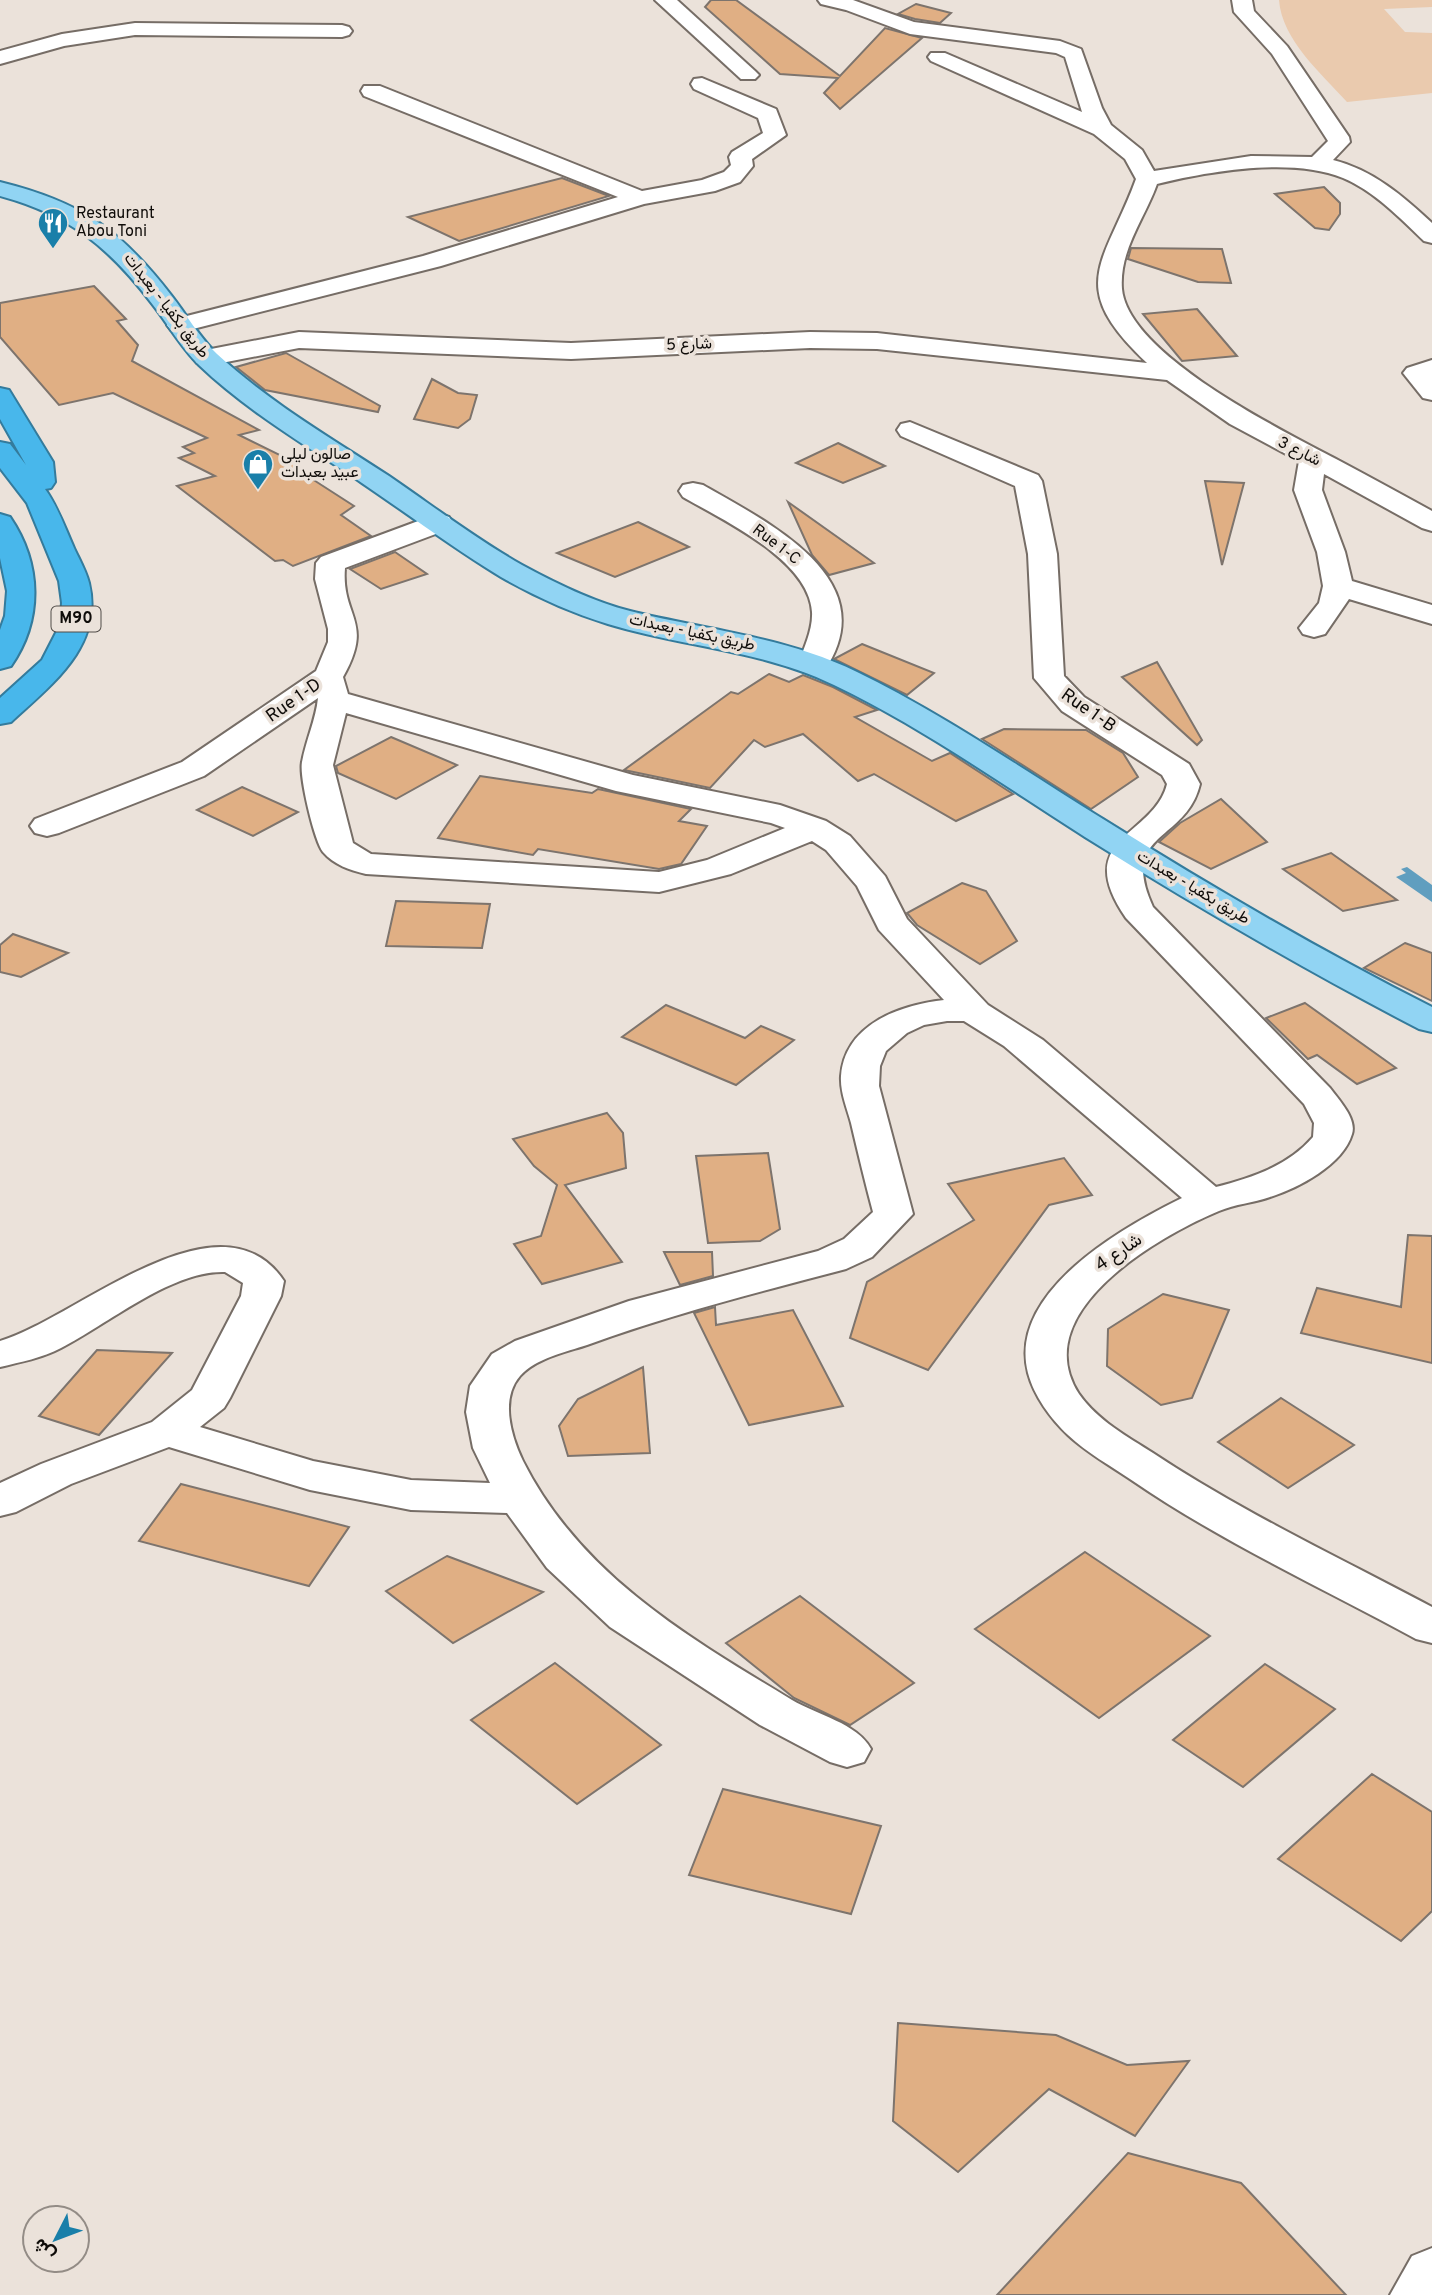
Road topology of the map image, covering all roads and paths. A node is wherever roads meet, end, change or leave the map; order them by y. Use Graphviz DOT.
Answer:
graph roads {
  1 [pos="666,0"];
  2 [pos="828,0"];
  3 [pos="1242,0"];
  4 [pos="342,31"];
  5 [pos="938,57"];
  6 [pos="0,58"];
  7 [pos="748,75"];
  8 [pos="702,84"];
  9 [pos="372,91"];
  10 [pos="1102,129"];
  11 [pos="1318,163"];
  12 [pos="1147,179"];
  13 [pos="0,189"];
  14 [pos="640,198"];
  15 [pos="1432,236"];
  16 [pos="180,325"];
  17 [pos="206,358"];
  18 [pos="1432,368"];
  19 [pos="1172,373"];
  20 [pos="1432,392"];
  21 [pos="0,396"];
  22 [pos="910,430"];
  23 [pos="0,450"];
  24 [pos="1313,458"];
  25 [pos="694,491"];
  26 [pos="40,502"];
  27 [pos="1432,522"];
  28 [pos="439,523"];
  29 [pos="0,524"];
  30 [pos="1338,586"];
  31 [pos="1432,615"];
  32 [pos="1314,628"];
  33 [pos="0,660"];
  34 [pos="813,664"];
  35 [pos="331,689"];
  36 [pos="0,715"];
  37 [pos="47,826"];
  38 [pos="814,828"];
  39 [pos="1129,850"];
  40 [pos="974,1012"];
  41 [pos="1432,1021"];
  42 [pos="1209,1201"];
  43 [pos="0,1354"];
  44 [pos="167,1432"];
  45 [pos="520,1499"];
  46 [pos="0,1500"];
  47 [pos="1432,1627"];
  48 [pos="847,1749"];
  49 [pos="1432,2273"];
  50 [pos="1419,2295"];
  1 -- 7 [label="street"];
  2 -- 10 [label="street"];
  3 -- 11 [label="street"];
  4 -- 6 [label="street"];
  5 -- 10 [label="street"];
  8 -- 14 [label="street"];
  9 -- 14 [label="street"];
  10 -- 12 [label="street"];
  11 -- 12 [label="street"];
  11 -- 15 [label="street"];
  12 -- 19 [label="street, شارع 3"];
  13 -- 16 [label="main road, طريق بكفيا - بعبدات"];
  14 -- 16 [label="street"];
  16 -- 17 [label="main road, طريق بكفيا - بعبدات"];
  17 -- 19 [label="street, شارع 5"];
  17 -- 28 [label="main road, طريق بكفيا - بعبدات"];
  18 -- 20 [label="street"];
  19 -- 24 [label="street, شارع 3"];
  21 -- 26 [label="highway"];
  22 -- 39 [label="street, Rue 1-B"];
  23 -- 26 [label="highway, M90"];
  24 -- 27 [label="street, شارع 3"];
  24 -- 30 [label="street"];
  25 -- 34 [label="street, Rue 1-C"];
  26 -- 36 [label="highway, M90"];
  28 -- 34 [label="main road, طريق بكفيا - بعبدات"];
  28 -- 35 [label="street, Rue 1-D"];
  29 -- 33 [label="highway"];
  30 -- 31 [label="street"];
  30 -- 32 [label="street"];
  34 -- 39 [label="main road, طريق بكفيا - بعبدات"];
  35 -- 37 [label="street, Rue 1-D"];
  35 -- 38 [label="street"];
  35 -- 38 [label="street"];
  38 -- 40 [label="street"];
  39 -- 41 [label="main road, طريق بكفيا - بعبدات"];
  39 -- 42 [label="street, شارع 4"];
  40 -- 42 [label="street"];
  40 -- 45 [label="street"];
  42 -- 47 [label="street, شارع 4"];
  43 -- 44 [label="street"];
  44 -- 45 [label="street"];
  44 -- 46 [label="street"];
  45 -- 48 [label="street"];
  49 -- 50 [label="street"];
}
